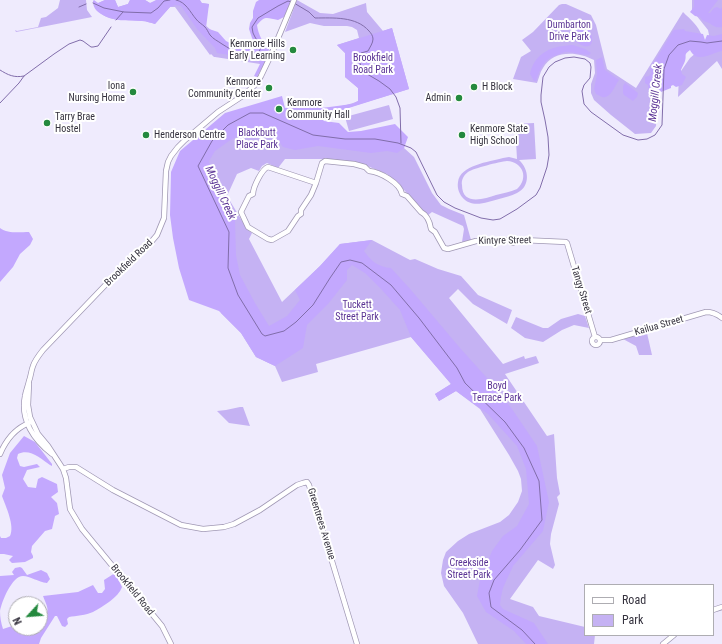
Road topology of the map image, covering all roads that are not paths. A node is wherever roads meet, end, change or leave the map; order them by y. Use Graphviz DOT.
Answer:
graph roads {
  1 [pos="294,1"];
  2 [pos="316,183"];
  3 [pos="567,243"];
  4 [pos="722,318"];
  5 [pos="595,337"];
  6 [pos="29,423"];
  7 [pos="0,454"];
  8 [pos="63,469"];
  9 [pos="673,636"];
  10 [pos="171,644"];
  11 [pos="357,644"];
  12 [pos="663,644"];
  1 -- 6 [label="street, Brookfield Road"];
  2 -- 2 [label="street"];
  2 -- 3 [label="street, Kintyre Street"];
  3 -- 5 [label="street, Tangy Street"];
  4 -- 5 [label="street, Kailua Street"];
  6 -- 7 [label="street"];
  6 -- 8 [label="street, Brookfield Road"];
  8 -- 10 [label="street, Brookfield Road"];
  8 -- 11 [label="street, Greentrees Avenue"];
  9 -- 12 [label="street"];
}
